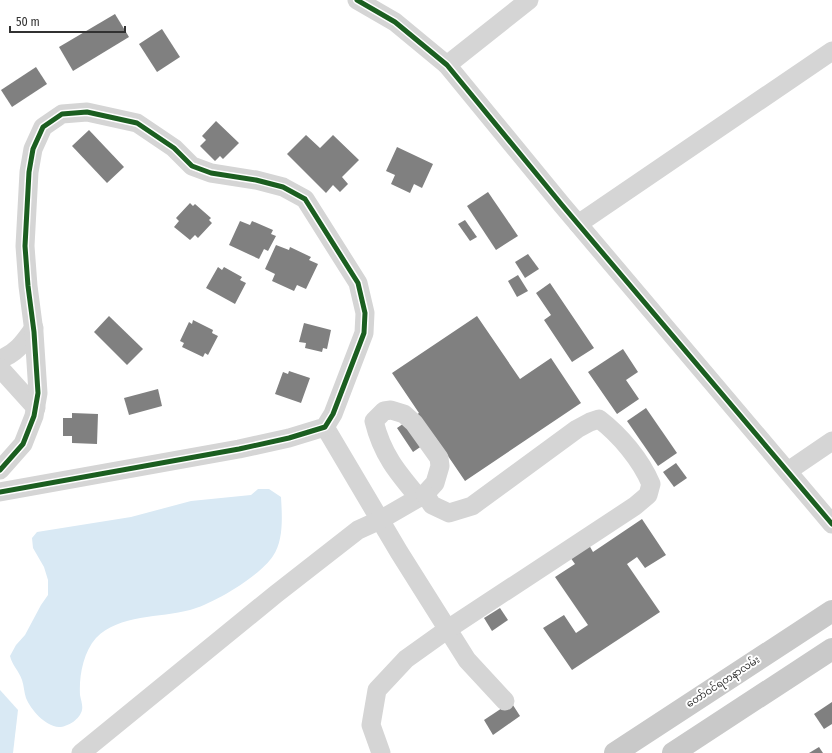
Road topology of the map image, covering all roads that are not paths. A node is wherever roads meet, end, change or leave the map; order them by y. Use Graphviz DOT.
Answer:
graph roads {
  1 [pos="357,0"];
  2 [pos="529,0"];
  3 [pos="832,51"];
  4 [pos="447,65"];
  5 [pos="578,224"];
  6 [pos="34,328"];
  7 [pos="0,358"];
  8 [pos="0,368"];
  9 [pos="36,408"];
  10 [pos="325,426"];
  11 [pos="832,441"];
  12 [pos="0,470"];
  13 [pos="788,471"];
  14 [pos="0,492"];
  15 [pos="380,520"];
  16 [pos="832,524"];
  17 [pos="832,611"];
  18 [pos="448,629"];
  19 [pos="832,650"];
  20 [pos="505,701"];
  21 [pos="81,753"];
  22 [pos="381,753"];
  23 [pos="615,753"];
  24 [pos="674,753"];
  1 -- 4 [label="street"];
  2 -- 4 [label="street"];
  3 -- 5 [label="street"];
  4 -- 5 [label="street"];
  5 -- 13 [label="street"];
  6 -- 7 [label="street"];
  6 -- 9 [label="street"];
  6 -- 10 [label="street"];
  8 -- 9 [label="street"];
  9 -- 12 [label="street"];
  10 -- 14 [label="street"];
  10 -- 15 [label="street"];
  11 -- 13 [label="street"];
  13 -- 16 [label="street"];
  15 -- 18 [label="street"];
  15 -- 18 [label="street"];
  15 -- 21 [label="street"];
  17 -- 23 [label="main road, တော်ဝင်ရတနာလမ်း"];
  18 -- 20 [label="street"];
  18 -- 22 [label="street"];
  19 -- 24 [label="main road"];
}
